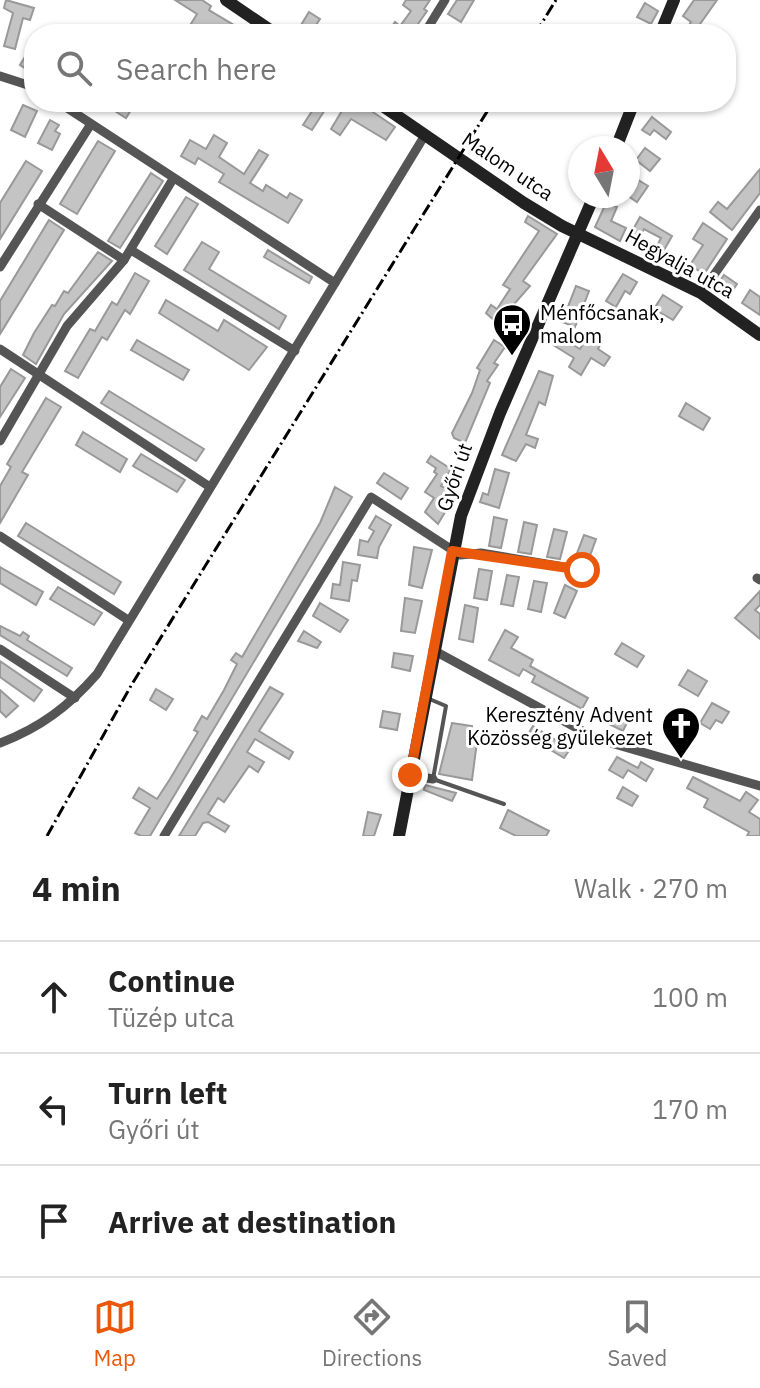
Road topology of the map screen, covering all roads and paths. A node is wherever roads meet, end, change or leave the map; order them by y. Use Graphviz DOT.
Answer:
graph roads {
  1 [pos="226,0"];
  2 [pos="445,0"];
  3 [pos="674,0"];
  4 [pos="261,24"];
  5 [pos="430,24"];
  6 [pos="664,24"];
  7 [pos="0,76"];
  8 [pos="24,84"];
  9 [pos="73,112"];
  10 [pos="392,112"];
  11 [pos="630,112"];
  12 [pos="91,124"];
  13 [pos="425,135"];
  14 [pos="621,136"];
  15 [pos="173,179"];
  16 [pos="38,204"];
  17 [pos="589,208"];
  18 [pos="760,210"];
  19 [pos="578,233"];
  20 [pos="131,250"];
  21 [pos="124,260"];
  22 [pos="0,267"];
  23 [pos="335,283"];
  24 [pos="701,293"];
  25 [pos="760,335"];
  26 [pos="0,349"];
  27 [pos="295,351"];
  28 [pos="40,373"];
  29 [pos="0,441"];
  30 [pos="210,487"];
  31 [pos="0,536"];
  32 [pos="452,551"];
  33 [pos="582,570"];
  34 [pos="128,620"];
  35 [pos="0,649"];
  36 [pos="433,650"];
  37 [pos="425,697"];
  38 [pos="75,698"];
  39 [pos="0,743"];
  40 [pos="410,775"];
  41 [pos="433,779"];
  42 [pos="760,786"];
  43 [pos="504,804"];
  44 [pos="164,836"];
  45 [pos="399,836"];
  1 -- 4 [label="street"];
  2 -- 5 [label="street"];
  3 -- 6 [label="street"];
  7 -- 8 [label="street"];
  9 -- 12 [label="street"];
  10 -- 13 [label="street, Malom utca"];
  11 -- 14 [label="street"];
  12 -- 15 [label="street"];
  12 -- 16 [label="street"];
  13 -- 19 [label="street, Malom utca"];
  13 -- 23 [label="street"];
  15 -- 20 [label="street"];
  15 -- 23 [label="street"];
  16 -- 21 [label="street"];
  16 -- 22 [label="street"];
  17 -- 19 [label="street, Győri út"];
  18 -- 24 [label="street"];
  19 -- 24 [label="street, Hegyalja utca"];
  19 -- 32 [label="street, Győri út"];
  20 -- 21 [label="street"];
  20 -- 27 [label="street"];
  21 -- 28 [label="street"];
  23 -- 27 [label="street"];
  24 -- 25 [label="street, Hegyalja utca"];
  26 -- 28 [label="street"];
  27 -- 30 [label="street"];
  28 -- 29 [label="street"];
  28 -- 30 [label="street"];
  30 -- 34 [label="street"];
  31 -- 34 [label="street"];
  32 -- 33 [label="street"];
  32 -- 36 [label="street, Győri út"];
  32 -- 44 [label="street"];
  34 -- 38 [label="street"];
  35 -- 38 [label="street"];
  36 -- 37 [label="street, Győri út"];
  36 -- 42 [label="street"];
  37 -- 40 [label="street, Győri út"];
  37 -- 41 [label="lane"];
  38 -- 39 [label="street"];
  40 -- 41 [label="street"];
  40 -- 45 [label="street, Győri út"];
  41 -- 43 [label="lane"];
}
